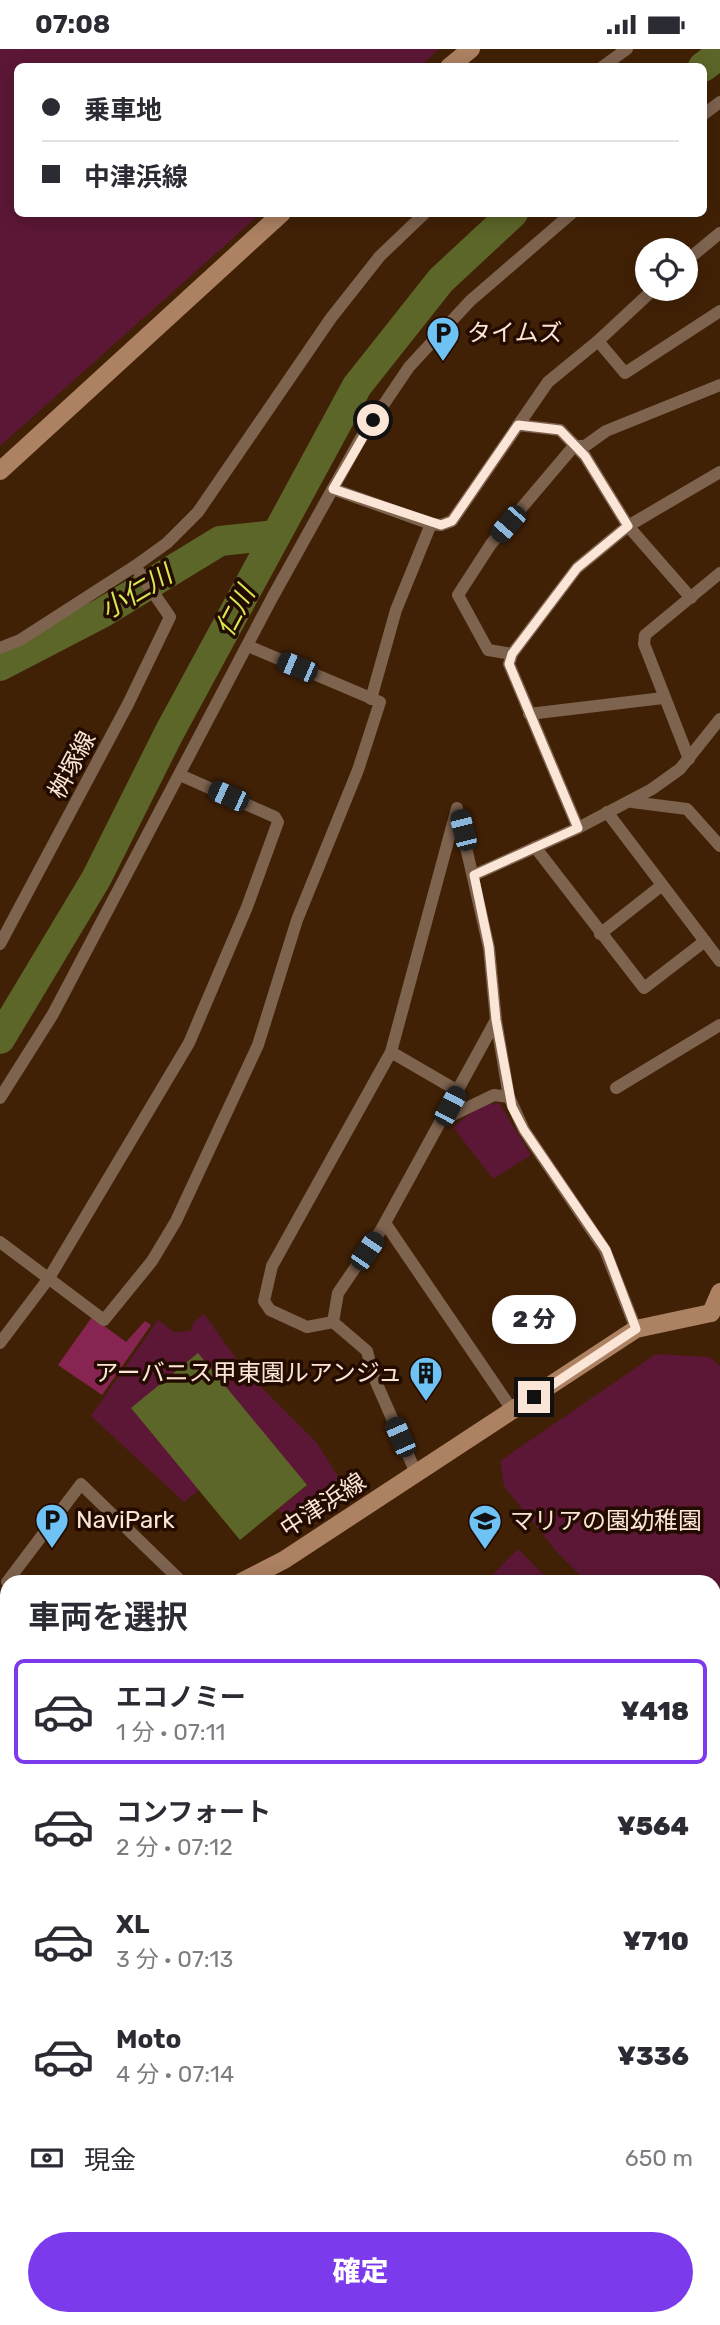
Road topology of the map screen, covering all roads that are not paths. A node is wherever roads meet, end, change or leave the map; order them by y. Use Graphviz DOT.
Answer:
graph roads {
  1 [pos="471,49"];
  2 [pos="627,49"];
  3 [pos="454,63"];
  4 [pos="608,63"];
  5 [pos="278,217"];
  6 [pos="421,217"];
  7 [pos="567,217"];
  8 [pos="720,233"];
  9 [pos="698,251"];
  10 [pos="641,301"];
  11 [pos="720,311"];
  12 [pos="598,341"];
  13 [pos="720,385"];
  14 [pos="518,425"];
  15 [pos="574,446"];
  16 [pos="1,472"];
  17 [pos="720,472"];
  18 [pos="333,489"];
  19 [pos="431,524"];
  20 [pos="628,526"];
  21 [pos="137,569"];
  22 [pos="720,573"];
  23 [pos="691,598"];
  24 [pos="248,646"];
  25 [pos="0,648"];
  26 [pos="512,654"];
  27 [pos="663,698"];
  28 [pos="371,699"];
  29 [pos="529,714"];
  30 [pos="720,720"];
  31 [pos="689,759"];
  32 [pos="180,775"];
  33 [pos="632,801"];
  34 [pos="607,812"];
  35 [pos="578,828"];
  36 [pos="720,846"];
  37 [pos="535,847"];
  38 [pos="474,875"];
  39 [pos="661,885"];
  40 [pos="600,934"];
  41 [pos="705,941"];
  42 [pos="0,944"];
  43 [pos="720,961"];
  44 [pos="496,1020"];
  45 [pos="720,1025"];
  46 [pos="391,1052"];
  47 [pos="616,1088"];
  48 [pos="458,1091"];
  49 [pos="509,1097"];
  50 [pos="0,1098"];
  51 [pos="442,1121"];
  52 [pos="385,1223"];
  53 [pos="0,1242"];
  54 [pos="48,1278"];
  55 [pos="720,1292"];
  56 [pos="715,1317"];
  57 [pos="333,1322"];
  58 [pos="636,1329"];
  59 [pos="0,1343"];
  60 [pos="513,1411"];
  61 [pos="416,1473"];
  62 [pos="12,1575"];
  63 [pos="175,1575"];
  64 [pos="255,1575"];
  1 -- 3 [label="street"];
  2 -- 4 [label="street"];
  5 -- 16 [label="street"];
  6 -- 21 [label="street"];
  7 -- 18 [label="street"];
  8 -- 9 [label="street"];
  10 -- 12 [label="street"];
  11 -- 12 [label="street"];
  12 -- 14 [label="street"];
  13 -- 15 [label="street"];
  14 -- 15 [label="street"];
  14 -- 19 [label="street"];
  15 -- 20 [label="street"];
  15 -- 26 [label="street"];
  17 -- 20 [label="street"];
  18 -- 19 [label="street"];
  18 -- 24 [label="street"];
  19 -- 28 [label="street"];
  20 -- 23 [label="street"];
  20 -- 26 [label="street"];
  21 -- 25 [label="street"];
  21 -- 42 [label="street, 桝塚線"];
  22 -- 23 [label="street"];
  23 -- 27 [label="street"];
  24 -- 28 [label="street"];
  24 -- 32 [label="street"];
  26 -- 29 [label="street"];
  27 -- 29 [label="street"];
  27 -- 31 [label="street"];
  28 -- 54 [label="street"];
  29 -- 35 [label="street"];
  30 -- 31 [label="street"];
  31 -- 33 [label="street"];
  32 -- 50 [label="street"];
  32 -- 54 [label="street"];
  33 -- 34 [label="street"];
  33 -- 36 [label="street"];
  34 -- 35 [label="street"];
  34 -- 39 [label="street"];
  35 -- 37 [label="street"];
  37 -- 38 [label="street"];
  37 -- 40 [label="street"];
  38 -- 44 [label="street"];
  38 -- 46 [label="street"];
  39 -- 40 [label="street"];
  39 -- 41 [label="street"];
  40 -- 41 [label="street"];
  41 -- 43 [label="street"];
  44 -- 48 [label="street"];
  44 -- 49 [label="street"];
  45 -- 47 [label="street"];
  46 -- 48 [label="street"];
  46 -- 57 [label="street"];
  48 -- 51 [label="street"];
  49 -- 51 [label="street"];
  49 -- 58 [label="street"];
  51 -- 52 [label="street"];
  52 -- 57 [label="street"];
  52 -- 60 [label="street"];
  53 -- 54 [label="street"];
  54 -- 59 [label="street"];
  55 -- 56 [label="street"];
  56 -- 58 [label="street, 中津浜線"];
  57 -- 61 [label="street"];
  58 -- 60 [label="street, 中津浜線"];
  60 -- 61 [label="street, 中津浜線"];
  61 -- 64 [label="street, 中津浜線"];
  62 -- 63 [label="street"];
}
